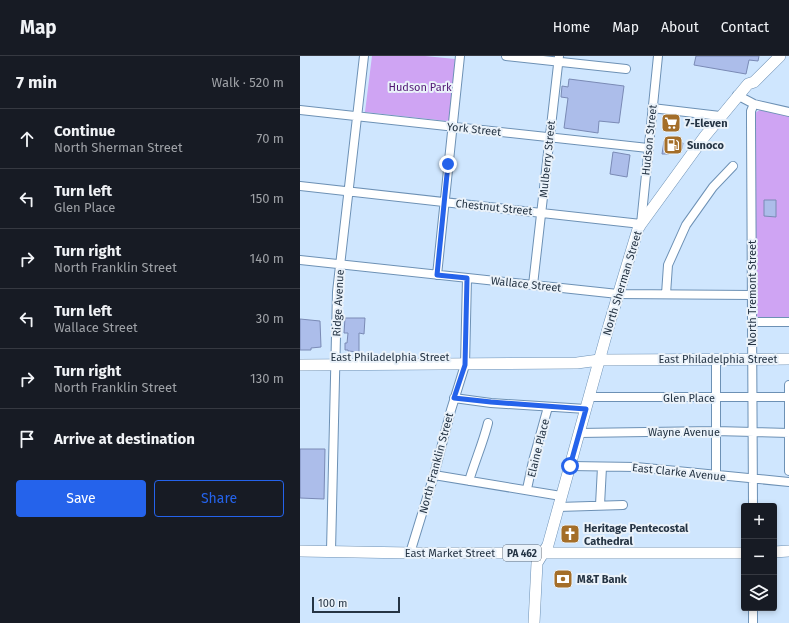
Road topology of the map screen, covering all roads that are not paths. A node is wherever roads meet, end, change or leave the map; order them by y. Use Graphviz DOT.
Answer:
graph roads {
  1 [pos="364,56"];
  2 [pos="460,56"];
  3 [pos="506,56"];
  4 [pos="658,56"];
  5 [pos="780,56"];
  6 [pos="558,59"];
  7 [pos="626,69"];
  8 [pos="737,95"];
  9 [pos="754,104"];
  10 [pos="652,108"];
  11 [pos="300,110"];
  12 [pos="789,112"];
  13 [pos="357,116"];
  14 [pos="720,116"];
  15 [pos="452,127"];
  16 [pos="550,137"];
  17 [pos="648,148"];
  18 [pos="733,166"];
  19 [pos="300,186"];
  20 [pos="348,191"];
  21 [pos="445,202"];
  22 [pos="541,212"];
  23 [pos="641,224"];
  24 [pos="300,260"];
  25 [pos="340,265"];
  26 [pos="437,275"];
  27 [pos="467,278"];
  28 [pos="533,285"];
  29 [pos="618,294"];
  30 [pos="666,294"];
  31 [pos="752,295"];
  32 [pos="752,322"];
  33 [pos="789,322"];
  34 [pos="300,358"];
  35 [pos="716,359"];
  36 [pos="752,359"];
  37 [pos="789,359"];
  38 [pos="599,360"];
  39 [pos="335,361"];
  40 [pos="466,361"];
  41 [pos="300,365"];
  42 [pos="789,385"];
  43 [pos="589,397"];
  44 [pos="752,397"];
  45 [pos="789,397"];
  46 [pos="454,398"];
  47 [pos="717,398"];
  48 [pos="548,407"];
  49 [pos="586,409"];
  50 [pos="488,423"];
  51 [pos="715,431"];
  52 [pos="579,432"];
  53 [pos="752,432"];
  54 [pos="789,433"];
  55 [pos="570,466"];
  56 [pos="602,467"];
  57 [pos="789,472"];
  58 [pos="434,475"];
  59 [pos="716,475"];
  60 [pos="752,479"];
  61 [pos="469,481"];
  62 [pos="789,482"];
  63 [pos="527,489"];
  64 [pos="561,496"];
  65 [pos="753,503"];
  66 [pos="600,505"];
  67 [pos="623,505"];
  68 [pos="558,507"];
  69 [pos="300,551"];
  70 [pos="789,551"];
  71 [pos="331,552"];
  72 [pos="410,552"];
  73 [pos="777,552"];
  74 [pos="543,553"];
  75 [pos="741,553"];
  76 [pos="753,611"];
  77 [pos="534,623"];
  78 [pos="753,623"];
  1 -- 13 [label="street, Ridge Avenue"];
  2 -- 15 [label="street"];
  3 -- 6 [label="street"];
  4 -- 10 [label="street, Hudson Street"];
  5 -- 8 [label="main road, North Sherman Street"];
  6 -- 7 [label="street"];
  6 -- 16 [label="street, Mulberry Street"];
  8 -- 9 [label="street"];
  8 -- 14 [label="main road, North Sherman Street"];
  9 -- 12 [label="street"];
  9 -- 31 [label="street, North Tremont Street"];
  10 -- 14 [label="street"];
  10 -- 17 [label="street, Hudson Street"];
  11 -- 13 [label="street, York Street"];
  13 -- 15 [label="street, York Street"];
  13 -- 20 [label="street, Ridge Avenue"];
  14 -- 23 [label="main road, North Sherman Street"];
  15 -- 16 [label="street, York Street"];
  15 -- 21 [label="street"];
  16 -- 17 [label="street, York Street"];
  16 -- 22 [label="street, Mulberry Street"];
  17 -- 23 [label="street, Hudson Street"];
  18 -- 30 [label="street"];
  19 -- 20 [label="street, Chestnut Street"];
  20 -- 21 [label="street, Chestnut Street"];
  20 -- 25 [label="street, Ridge Avenue"];
  21 -- 22 [label="street, Chestnut Street"];
  21 -- 26 [label="street"];
  22 -- 23 [label="street, Chestnut Street"];
  22 -- 28 [label="street, Mulberry Street"];
  23 -- 29 [label="main road, North Sherman Street"];
  24 -- 25 [label="street, Wallace Street"];
  25 -- 26 [label="street, Wallace Street"];
  25 -- 39 [label="street, Ridge Avenue"];
  26 -- 27 [label="street, Wallace Street"];
  27 -- 28 [label="street, Wallace Street"];
  27 -- 40 [label="street, North Franklin Street"];
  28 -- 29 [label="street, Wallace Street"];
  29 -- 30 [label="street, Wallace Street"];
  29 -- 38 [label="main road, North Sherman Street"];
  30 -- 31 [label="street, Wallace Street"];
  31 -- 32 [label="street, North Tremont Street"];
  32 -- 33 [label="street"];
  32 -- 36 [label="street, North Tremont Street"];
  34 -- 39 [label="main road, East Philadelphia Street"];
  35 -- 36 [label="main road, East Philadelphia Street"];
  35 -- 38 [label="main road, East Philadelphia Street"];
  35 -- 47 [label="street"];
  36 -- 37 [label="main road, East Philadelphia Street"];
  36 -- 44 [label="street, North Tremont Street"];
  38 -- 40 [label="main road, East Philadelphia Street"];
  38 -- 43 [label="main road, North Sherman Street"];
  39 -- 40 [label="main road, East Philadelphia Street"];
  39 -- 41 [label="main road, East Philadelphia Street"];
  39 -- 71 [label="street, Ridge Avenue"];
  40 -- 46 [label="street, North Franklin Street"];
  42 -- 45 [label="street"];
  43 -- 47 [label="street, Glen Place"];
  43 -- 49 [label="main road, North Sherman Street"];
  44 -- 45 [label="street, Glen Place"];
  44 -- 47 [label="street, Glen Place"];
  44 -- 53 [label="street, North Tremont Street"];
  45 -- 54 [label="street"];
  46 -- 48 [label="street"];
  46 -- 58 [label="street, North Franklin Street"];
  47 -- 51 [label="street"];
  48 -- 49 [label="street"];
  48 -- 63 [label="street, Elaine Place"];
  49 -- 52 [label="main road, North Sherman Street"];
  50 -- 61 [label="street"];
  51 -- 52 [label="street, Wayne Avenue"];
  51 -- 53 [label="street, Wayne Avenue"];
  51 -- 59 [label="street"];
  52 -- 55 [label="main road, North Sherman Street"];
  53 -- 54 [label="street, Wayne Avenue"];
  53 -- 60 [label="street, North Tremont Street"];
  54 -- 57 [label="street"];
  55 -- 56 [label="street, East Clarke Avenue"];
  55 -- 64 [label="main road, North Sherman Street"];
  56 -- 59 [label="street, East Clarke Avenue"];
  56 -- 66 [label="street"];
  58 -- 61 [label="street"];
  58 -- 72 [label="street, North Franklin Street"];
  59 -- 60 [label="street, East Clarke Avenue"];
  60 -- 62 [label="street, East Clarke Avenue"];
  60 -- 65 [label="street, North Tremont Street"];
  61 -- 63 [label="street"];
  63 -- 64 [label="street"];
  64 -- 68 [label="main road, North Sherman Street"];
  66 -- 67 [label="street"];
  66 -- 68 [label="street"];
  68 -- 74 [label="main road, North Sherman Street"];
  69 -- 71 [label="main road, East Market Street / PA 462"];
  70 -- 73 [label="main road"];
  71 -- 72 [label="main road, East Market Street / PA 462"];
  72 -- 74 [label="main road, East Market Street / PA 462"];
  74 -- 75 [label="main road, East Market Street / PA 462"];
  74 -- 77 [label="main road, North Sherman Street"];
  76 -- 78 [label="street"];
}
